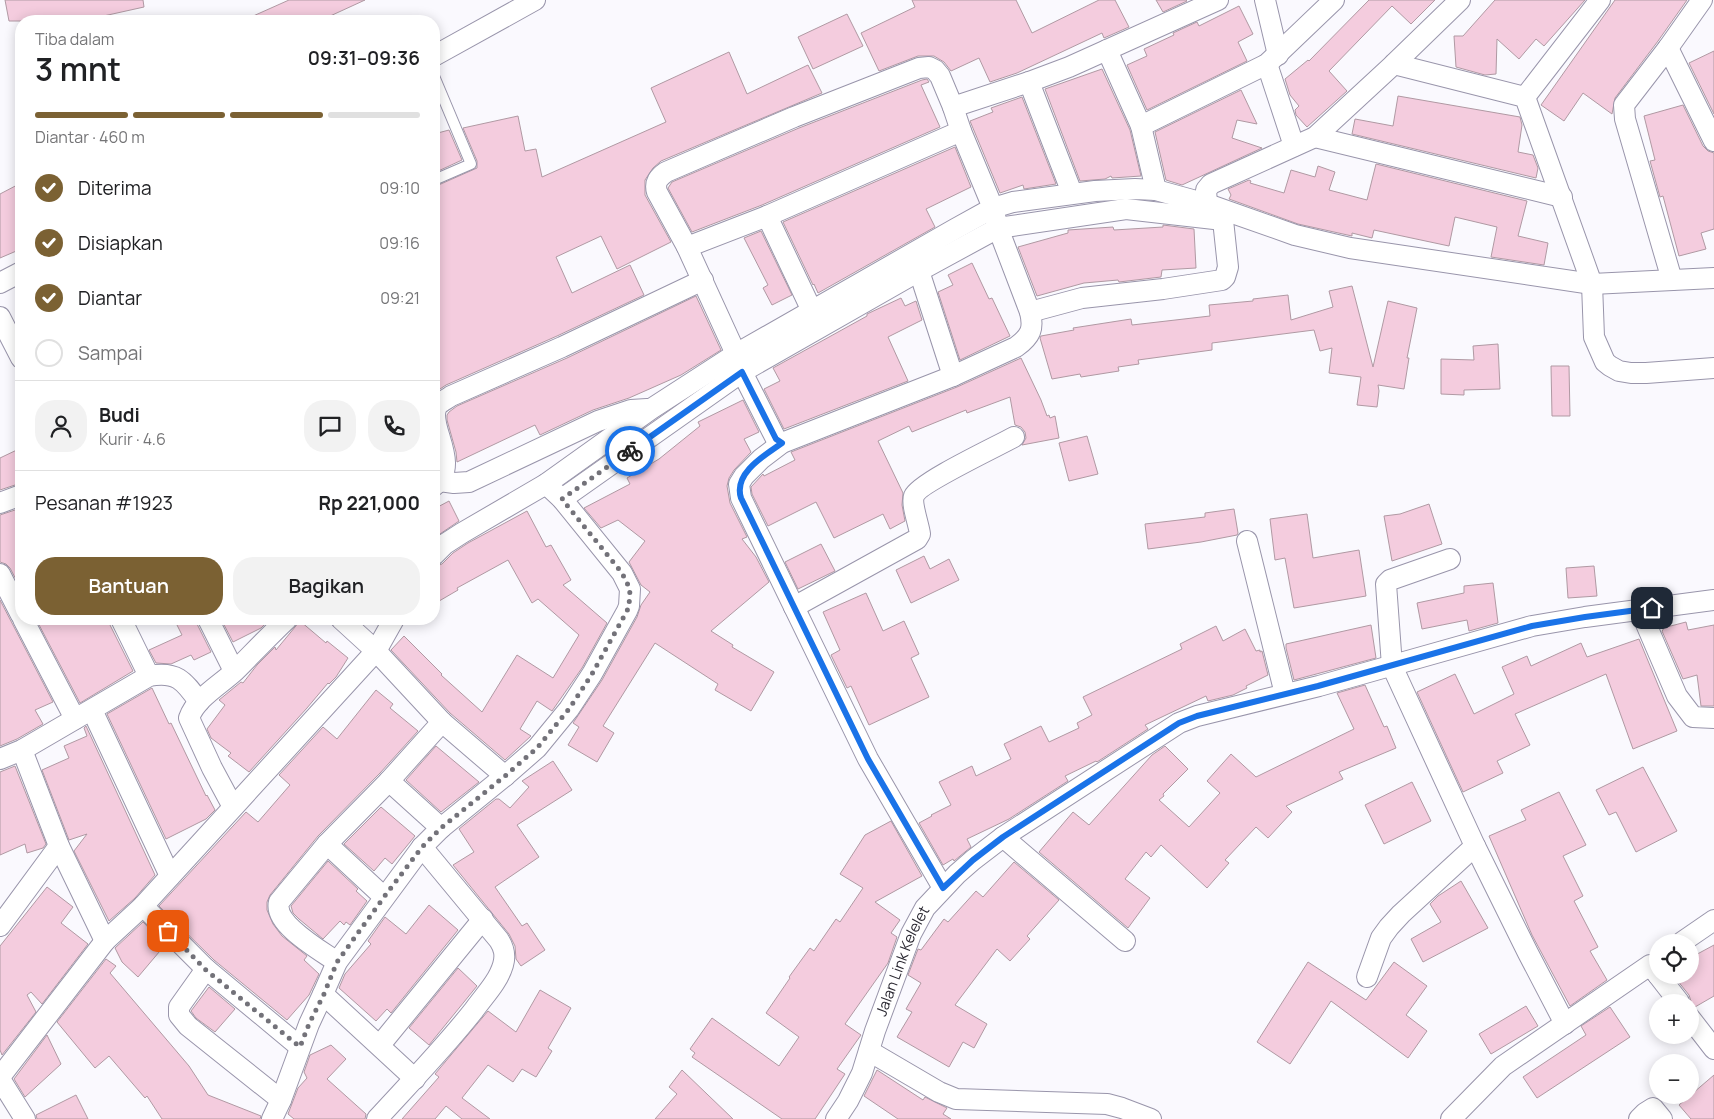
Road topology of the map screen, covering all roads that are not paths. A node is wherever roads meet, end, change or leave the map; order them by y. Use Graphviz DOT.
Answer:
graph roads {
  1 [pos="535,0"];
  2 [pos="1218,0"];
  3 [pos="1265,0"];
  4 [pos="1334,0"];
  5 [pos="1460,0"];
  6 [pos="1600,0"];
  7 [pos="1702,0"];
  8 [pos="1668,48"];
  9 [pos="1107,50"];
  10 [pos="440,53"];
  11 [pos="1273,59"];
  12 [pos="1394,64"];
  13 [pos="1029,82"];
  14 [pos="440,90"];
  15 [pos="1525,97"];
  16 [pos="953,107"];
  17 [pos="1141,126"];
  18 [pos="961,131"];
  19 [pos="1315,137"];
  20 [pos="1714,141"];
  21 [pos="1294,146"];
  22 [pos="440,177"];
  23 [pos="1156,190"];
  24 [pos="1072,193"];
  25 [pos="1562,197"];
  26 [pos="993,208"];
  27 [pos="1218,212"];
  28 [pos="767,216"];
  29 [pos="998,228"];
  30 [pos="687,247"];
  31 [pos="918,271"];
  32 [pos="15,275"];
  33 [pos="1714,278"];
  34 [pos="703,280"];
  35 [pos="1672,280"];
  36 [pos="0,283"];
  37 [pos="1592,284"];
  38 [pos="842,305"];
  39 [pos="812,311"];
  40 [pos="1030,312"];
  41 [pos="0,317"];
  42 [pos="15,346"];
  43 [pos="739,363"];
  44 [pos="1714,368"];
  45 [pos="954,376"];
  46 [pos="440,404"];
  47 [pos="651,409"];
  48 [pos="440,434"];
  49 [pos="1014,437"];
  50 [pos="782,443"];
  51 [pos="440,479"];
  52 [pos="440,484"];
  53 [pos="546,484"];
  54 [pos="15,497"];
  55 [pos="562,499"];
  56 [pos="0,503"];
  57 [pos="1247,541"];
  58 [pos="440,549"];
  59 [pos="1450,559"];
  60 [pos="0,574"];
  61 [pos="1714,600"];
  62 [pos="15,603"];
  63 [pos="794,607"];
  64 [pos="1640,610"];
  65 [pos="27,625"];
  66 [pos="124,625"];
  67 [pos="211,625"];
  68 [pos="281,625"];
  69 [pos="347,625"];
  70 [pos="391,625"];
  71 [pos="376,652"];
  72 [pos="1392,666"];
  73 [pos="234,672"];
  74 [pos="149,676"];
  75 [pos="1285,694"];
  76 [pos="199,702"];
  77 [pos="83,714"];
  78 [pos="1714,718"];
  79 [pos="442,722"];
  80 [pos="22,750"];
  81 [pos="0,759"];
  82 [pos="505,776"];
  83 [pos="389,781"];
  84 [pos="233,807"];
  85 [pos="441,828"];
  86 [pos="1003,837"];
  87 [pos="327,844"];
  88 [pos="60,846"];
  89 [pos="1475,846"];
  90 [pos="422,847"];
  91 [pos="170,876"];
  92 [pos="943,888"];
  93 [pos="384,897"];
  94 [pos="143,906"];
  95 [pos="483,919"];
  96 [pos="1714,920"];
  97 [pos="0,926"];
  98 [pos="1694,934"];
  99 [pos="1125,940"];
  100 [pos="105,941"];
  101 [pos="337,962"];
  102 [pos="206,970"];
  103 [pos="1649,973"];
  104 [pos="1367,977"];
  105 [pos="324,994"];
  106 [pos="1565,1024"];
  107 [pos="1699,1030"];
  108 [pos="380,1045"];
  109 [pos="300,1047"];
  110 [pos="1714,1049"];
  111 [pos="869,1051"];
  112 [pos="0,1078"];
  113 [pos="414,1079"];
  114 [pos="281,1100"];
  115 [pos="25,1119"];
  116 [pos="272,1119"];
  117 [pos="377,1119"];
  118 [pos="836,1119"];
  119 [pos="1151,1119"];
  120 [pos="1450,1119"];
  121 [pos="1638,1119"];
  122 [pos="1662,1119"];
  1 -- 10 [label="street"];
  2 -- 9 [label="street"];
  3 -- 11 [label="street"];
  4 -- 11 [label="street"];
  5 -- 12 [label="street"];
  6 -- 15 [label="street"];
  7 -- 8 [label="street"];
  8 -- 20 [label="street"];
  8 -- 35 [label="street"];
  9 -- 13 [label="street"];
  9 -- 17 [label="street"];
  11 -- 17 [label="street"];
  11 -- 21 [label="street"];
  12 -- 15 [label="street"];
  12 -- 19 [label="street"];
  13 -- 16 [label="street"];
  13 -- 24 [label="street"];
  14 -- 22 [label="lane"];
  15 -- 25 [label="street"];
  16 -- 18 [label="street"];
  16 -- 30 [label="street"];
  17 -- 23 [label="street"];
  18 -- 26 [label="street"];
  18 -- 28 [label="street"];
  19 -- 21 [label="street"];
  19 -- 25 [label="street"];
  21 -- 27 [label="street"];
  23 -- 24 [label="street"];
  23 -- 27 [label="street"];
  24 -- 26 [label="street"];
  25 -- 37 [label="street"];
  26 -- 29 [label="street"];
  26 -- 38 [label="street"];
  27 -- 29 [label="street"];
  27 -- 37 [label="street"];
  27 -- 40 [label="street"];
  28 -- 30 [label="street"];
  28 -- 39 [label="street"];
  29 -- 31 [label="street"];
  29 -- 40 [label="street"];
  30 -- 34 [label="street"];
  31 -- 38 [label="street"];
  31 -- 45 [label="street"];
  32 -- 36 [label="street"];
  33 -- 35 [label="street"];
  34 -- 43 [label="street"];
  34 -- 46 [label="street"];
  35 -- 37 [label="street"];
  37 -- 44 [label="street"];
  38 -- 39 [label="street"];
  38 -- 43 [label="street"];
  39 -- 43 [label="street"];
  40 -- 45 [label="street"];
  41 -- 42 [label="street"];
  43 -- 47 [label="street"];
  43 -- 50 [label="street"];
  43 -- 55 [label="street"];
  45 -- 50 [label="street"];
  47 -- 52 [label="street"];
  47 -- 53 [label="street"];
  48 -- 51 [label="street"];
  49 -- 63 [label="street"];
  50 -- 63 [label="street"];
  53 -- 55 [label="street"];
  53 -- 58 [label="street"];
  54 -- 56 [label="street"];
  55 -- 82 [label="street"];
  57 -- 75 [label="street"];
  59 -- 72 [label="street"];
  60 -- 62 [label="street"];
  61 -- 64 [label="street, Jalan Link Kelelet"];
  63 -- 92 [label="street"];
  64 -- 72 [label="street, Jalan Link Kelelet"];
  64 -- 78 [label="street"];
  65 -- 77 [label="street"];
  66 -- 74 [label="street"];
  67 -- 73 [label="street"];
  68 -- 73 [label="street"];
  69 -- 71 [label="street"];
  70 -- 71 [label="street"];
  71 -- 79 [label="street"];
  71 -- 84 [label="street"];
  72 -- 75 [label="street, Jalan Link Kelelet"];
  72 -- 89 [label="street"];
  73 -- 76 [label="street"];
  74 -- 76 [label="street"];
  74 -- 77 [label="street"];
  75 -- 86 [label="street, Jalan Link Kelelet"];
  76 -- 84 [label="street"];
  77 -- 80 [label="street"];
  77 -- 91 [label="street"];
  79 -- 82 [label="street"];
  79 -- 83 [label="street"];
  80 -- 81 [label="street"];
  80 -- 88 [label="street"];
  82 -- 85 [label="street"];
  83 -- 85 [label="street"];
  83 -- 87 [label="street"];
  84 -- 91 [label="street"];
  85 -- 90 [label="street"];
  86 -- 92 [label="street, Jalan Link Kelelet"];
  86 -- 99 [label="street"];
  87 -- 93 [label="street"];
  87 -- 101 [label="street"];
  88 -- 97 [label="street"];
  88 -- 100 [label="street"];
  89 -- 104 [label="street"];
  89 -- 106 [label="street"];
  90 -- 93 [label="street"];
  90 -- 95 [label="street"];
  91 -- 94 [label="street"];
  92 -- 111 [label="street, Jalan Link Kelelet"];
  93 -- 101 [label="street"];
  94 -- 100 [label="street"];
  94 -- 102 [label="street"];
  95 -- 108 [label="street"];
  95 -- 113 [label="street"];
  96 -- 98 [label="street"];
  100 -- 112 [label="street"];
  101 -- 105 [label="street"];
  102 -- 109 [label="street"];
  102 -- 114 [label="street"];
  103 -- 106 [label="street"];
  105 -- 108 [label="street"];
  105 -- 109 [label="street"];
  106 -- 120 [label="street"];
  107 -- 110 [label="street"];
  108 -- 113 [label="street"];
  109 -- 114 [label="street"];
  111 -- 118 [label="street, Jalan Link Kelelet"];
  111 -- 119 [label="street"];
  112 -- 115 [label="street"];
  113 -- 117 [label="street"];
  114 -- 116 [label="street"];
  121 -- 122 [label="street"];
}
